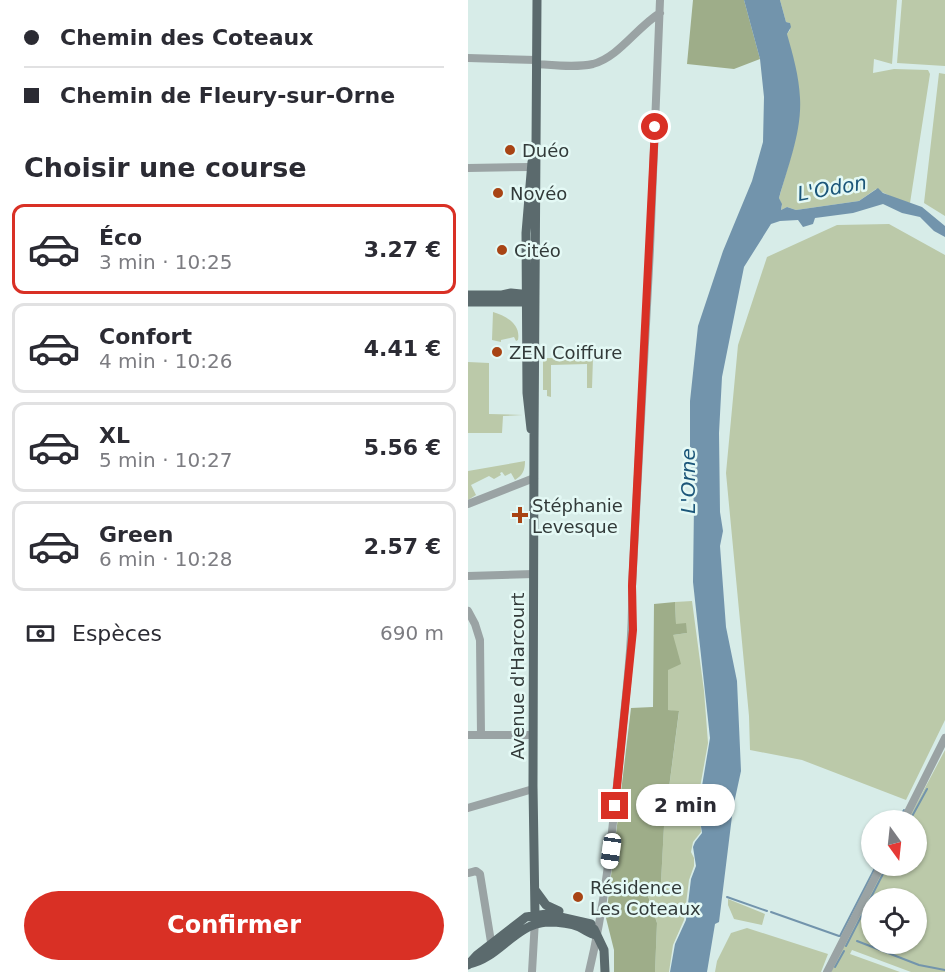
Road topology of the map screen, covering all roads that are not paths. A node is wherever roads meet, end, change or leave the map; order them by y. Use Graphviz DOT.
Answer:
graph roads {
  1 [pos="537,0"];
  2 [pos="660,0"];
  3 [pos="660,13"];
  4 [pos="468,58"];
  5 [pos="536,62"];
  6 [pos="535,151"];
  7 [pos="530,167"];
  8 [pos="468,168"];
  9 [pos="470,298"];
  10 [pos="531,299"];
  11 [pos="534,478"];
  12 [pos="468,504"];
  13 [pos="534,574"];
  14 [pos="468,576"];
  15 [pos="468,610"];
  16 [pos="468,735"];
  17 [pos="481,735"];
  18 [pos="533,735"];
  19 [pos="945,738"];
  20 [pos="533,789"];
  21 [pos="468,808"];
  22 [pos="909,810"];
  23 [pos="468,873"];
  24 [pos="876,876"];
  25 [pos="534,888"];
  26 [pos="535,919"];
  27 [pos="591,924"];
  28 [pos="596,934"];
  29 [pos="492,948"];
  30 [pos="469,965"];
  31 [pos="532,972"];
  32 [pos="589,972"];
  33 [pos="605,972"];
  34 [pos="827,972"];
  1 -- 5 [label="main road"];
  2 -- 3 [label="street"];
  3 -- 5 [label="street"];
  3 -- 28 [label="street"];
  4 -- 5 [label="street"];
  5 -- 6 [label="main road"];
  6 -- 7 [label="main road, Avenue d'Harcourt"];
  6 -- 10 [label="main road, Avenue d'Harcourt"];
  7 -- 8 [label="street"];
  7 -- 10 [label="main road, Avenue d'Harcourt"];
  9 -- 10 [label="main road"];
  10 -- 11 [label="main road, Avenue d'Harcourt"];
  11 -- 12 [label="street"];
  11 -- 13 [label="main road, Avenue d'Harcourt"];
  13 -- 14 [label="street"];
  13 -- 18 [label="main road, Avenue d'Harcourt"];
  15 -- 17 [label="street"];
  16 -- 17 [label="street"];
  17 -- 18 [label="street"];
  18 -- 20 [label="main road, Avenue d'Harcourt"];
  19 -- 22 [label="street"];
  20 -- 21 [label="street"];
  20 -- 25 [label="main road, Avenue d'Harcourt"];
  23 -- 29 [label="street"];
  24 -- 34 [label="street"];
  25 -- 26 [label="main road, Avenue d'Harcourt"];
  25 -- 27 [label="main road"];
  26 -- 27 [label="main road"];
  26 -- 28 [label="main road"];
  26 -- 29 [label="main road"];
  26 -- 31 [label="street"];
  27 -- 28 [label="main road"];
  28 -- 32 [label="street"];
  28 -- 33 [label="main road"];
  29 -- 30 [label="main road"];
}
